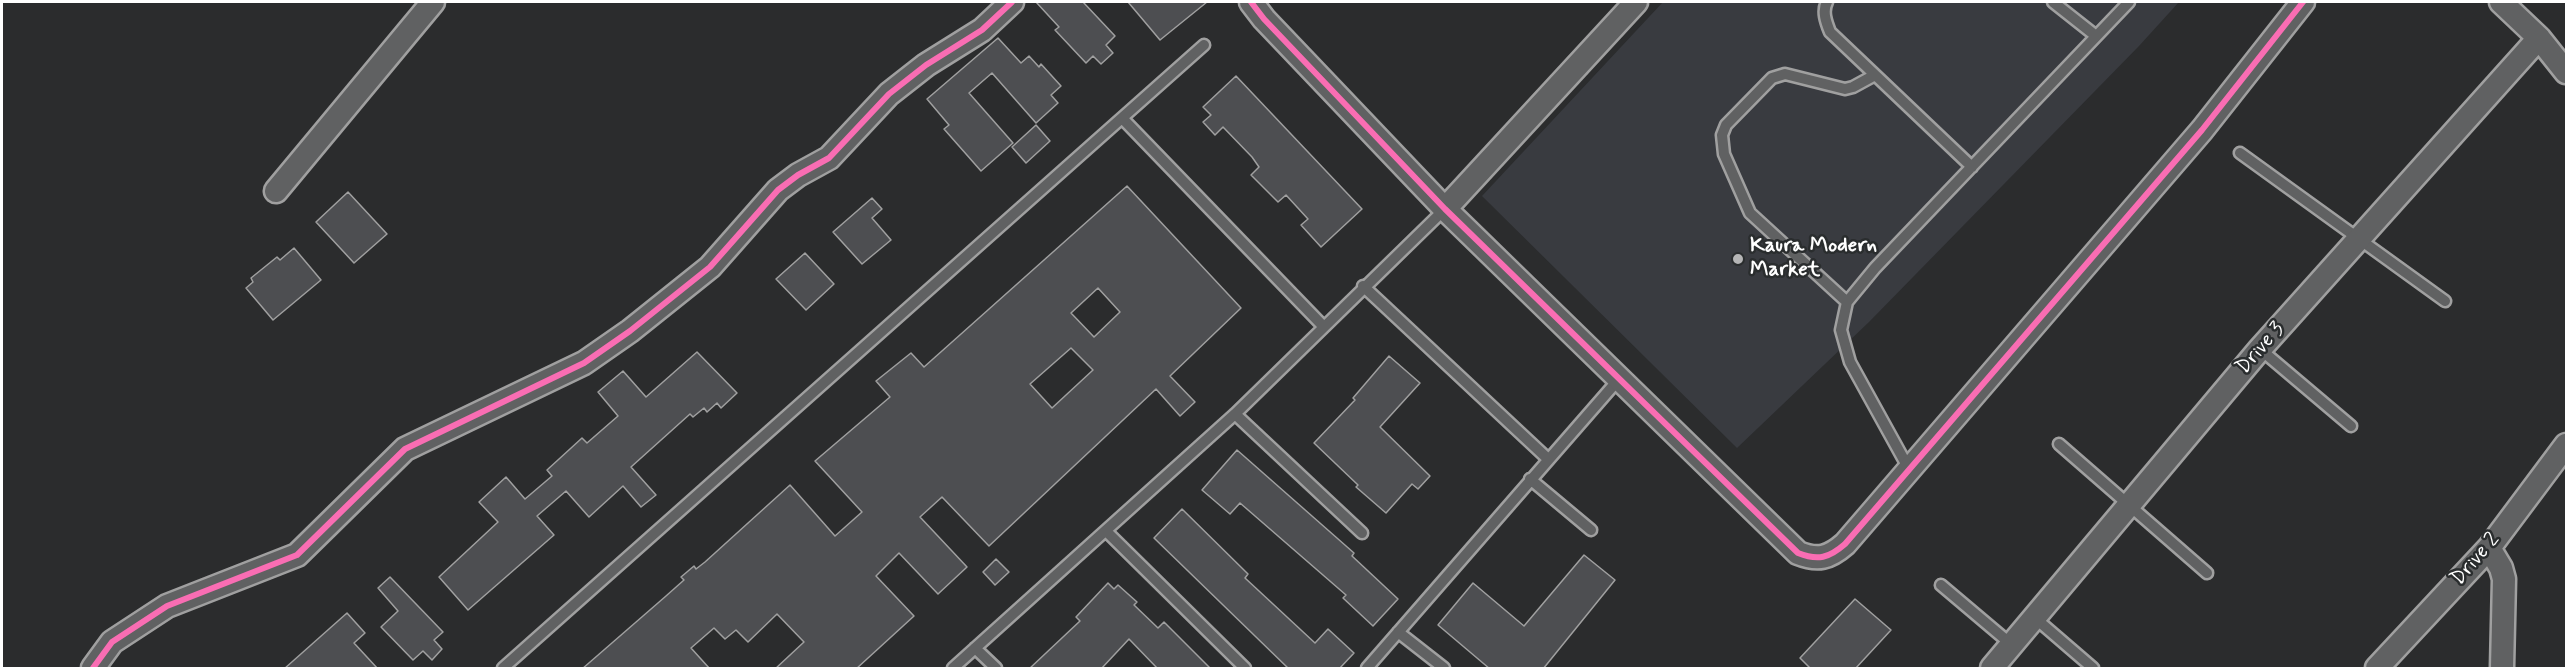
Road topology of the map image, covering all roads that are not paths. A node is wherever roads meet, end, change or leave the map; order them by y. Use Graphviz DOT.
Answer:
graph roads {
  1 [pos="433,2"];
  2 [pos="1012,2"];
  3 [pos="1251,2"];
  4 [pos="1636,2"];
  5 [pos="1827,2"];
  6 [pos="2053,2"];
  7 [pos="2129,2"];
  8 [pos="2303,2"];
  9 [pos="2501,2"];
  10 [pos="2096,36"];
  11 [pos="2539,38"];
  12 [pos="1204,45"];
  13 [pos="2566,72"];
  14 [pos="1875,75"];
  15 [pos="1122,118"];
  16 [pos="2240,153"];
  17 [pos="1972,167"];
  18 [pos="276,191"];
  19 [pos="1444,209"];
  20 [pos="2360,239"];
  21 [pos="1363,286"];
  22 [pos="2445,301"];
  23 [pos="1846,302"];
  24 [pos="1323,326"];
  25 [pos="2260,349"];
  26 [pos="1619,379"];
  27 [pos="1235,414"];
  28 [pos="2350,426"];
  29 [pos="2059,444"];
  30 [pos="2566,445"];
  31 [pos="1548,459"];
  32 [pos="1909,469"];
  33 [pos="1530,479"];
  34 [pos="2129,507"];
  35 [pos="1591,530"];
  36 [pos="1107,532"];
  37 [pos="1362,533"];
  38 [pos="2489,548"];
  39 [pos="2207,573"];
  40 [pos="1941,585"];
  41 [pos="2035,618"];
  42 [pos="1398,632"];
  43 [pos="2012,645"];
  44 [pos="975,648"];
  45 [pos="93,669"];
  46 [pos="503,669"];
  47 [pos="953,669"];
  48 [pos="996,669"];
  49 [pos="1245,669"];
  50 [pos="1367,669"];
  51 [pos="1444,669"];
  52 [pos="1992,669"];
  53 [pos="2093,669"];
  54 [pos="2377,669"];
  55 [pos="2502,669"];
  1 -- 18 [label="street"];
  2 -- 45 [label="street"];
  3 -- 19 [label="street"];
  4 -- 19 [label="street"];
  5 -- 14 [label="lane"];
  6 -- 10 [label="lane"];
  7 -- 10 [label="lane"];
  8 -- 32 [label="street"];
  9 -- 11 [label="street"];
  10 -- 17 [label="lane"];
  11 -- 13 [label="street"];
  11 -- 20 [label="street, Drive 3"];
  12 -- 15 [label="lane"];
  14 -- 17 [label="lane"];
  14 -- 23 [label="lane"];
  15 -- 24 [label="lane"];
  15 -- 46 [label="lane"];
  16 -- 20 [label="lane"];
  17 -- 23 [label="lane"];
  19 -- 21 [label="lane"];
  19 -- 26 [label="street"];
  20 -- 22 [label="lane"];
  20 -- 25 [label="street, Drive 3"];
  21 -- 24 [label="lane"];
  21 -- 31 [label="lane"];
  23 -- 32 [label="lane"];
  24 -- 27 [label="lane"];
  25 -- 28 [label="lane"];
  25 -- 34 [label="street, Drive 3"];
  26 -- 31 [label="lane"];
  26 -- 32 [label="street"];
  27 -- 36 [label="lane"];
  27 -- 37 [label="lane"];
  29 -- 34 [label="lane"];
  30 -- 38 [label="street, Drive 2"];
  31 -- 33 [label="lane"];
  33 -- 35 [label="lane"];
  33 -- 42 [label="lane"];
  34 -- 39 [label="lane"];
  34 -- 41 [label="street, Drive 3"];
  36 -- 44 [label="lane"];
  36 -- 49 [label="lane"];
  38 -- 54 [label="street, Drive 2"];
  38 -- 55 [label="street"];
  40 -- 43 [label="lane"];
  41 -- 43 [label="street, Drive 3"];
  41 -- 53 [label="lane"];
  42 -- 50 [label="lane"];
  42 -- 51 [label="lane"];
  43 -- 52 [label="street, Drive 3"];
  44 -- 47 [label="lane"];
  44 -- 48 [label="lane"];
}
